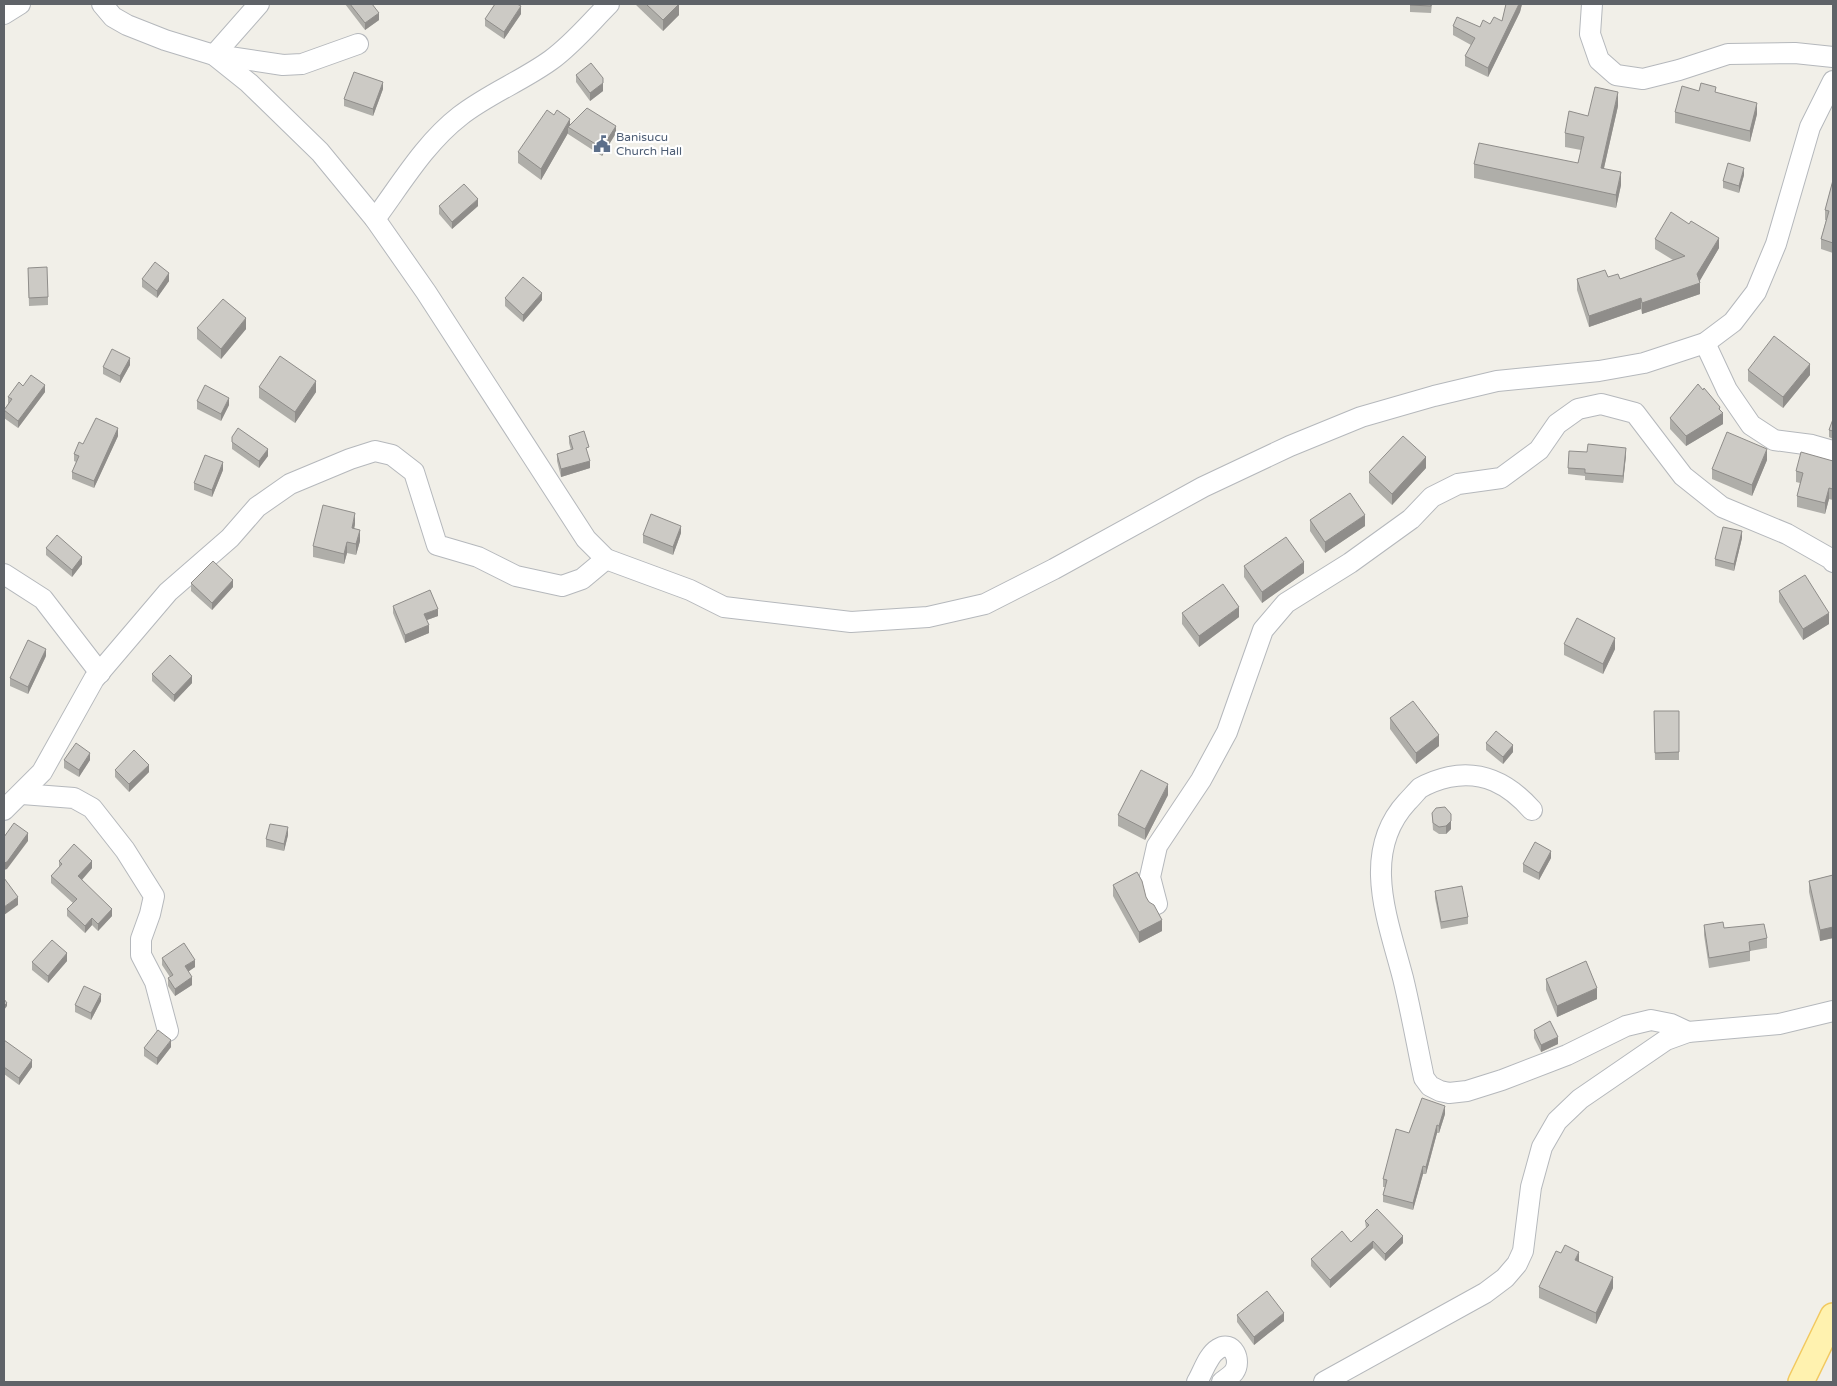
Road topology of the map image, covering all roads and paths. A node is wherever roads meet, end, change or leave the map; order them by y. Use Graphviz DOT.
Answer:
graph roads {
  1 [pos="20,4"];
  2 [pos="102,4"];
  3 [pos="259,4"];
  4 [pos="609,4"];
  5 [pos="1592,4"];
  6 [pos="4,14"];
  7 [pos="358,44"];
  8 [pos="214,55"];
  9 [pos="1833,57"];
  10 [pos="1833,82"];
  11 [pos="375,219"];
  12 [pos="1705,343"];
  13 [pos="1833,452"];
  14 [pos="606,559"];
  15 [pos="1833,562"];
  16 [pos="4,574"];
  17 [pos="100,674"];
  18 [pos="22,794"];
  19 [pos="4,810"];
  20 [pos="1532,810"];
  21 [pos="1157,904"];
  22 [pos="1833,1011"];
  23 [pos="168,1031"];
  24 [pos="1688,1032"];
  25 [pos="1833,1318"];
  26 [pos="1197,1382"];
  27 [pos="1222,1382"];
  28 [pos="1324,1382"];
  29 [pos="1801,1382"];
  1 -- 6 [label="street"];
  2 -- 8 [label="street"];
  3 -- 8 [label="street"];
  4 -- 11 [label="street"];
  5 -- 9 [label="street"];
  7 -- 8 [label="street"];
  8 -- 11 [label="street"];
  10 -- 12 [label="street"];
  11 -- 14 [label="street"];
  12 -- 13 [label="street"];
  12 -- 14 [label="street"];
  14 -- 17 [label="street"];
  15 -- 21 [label="street"];
  16 -- 17 [label="street"];
  17 -- 18 [label="street"];
  18 -- 19 [label="street"];
  18 -- 23 [label="street"];
  20 -- 24 [label="street"];
  22 -- 24 [label="street"];
  24 -- 28 [label="street"];
  25 -- 29 [label="main road"];
  26 -- 27 [label="street"];
}
